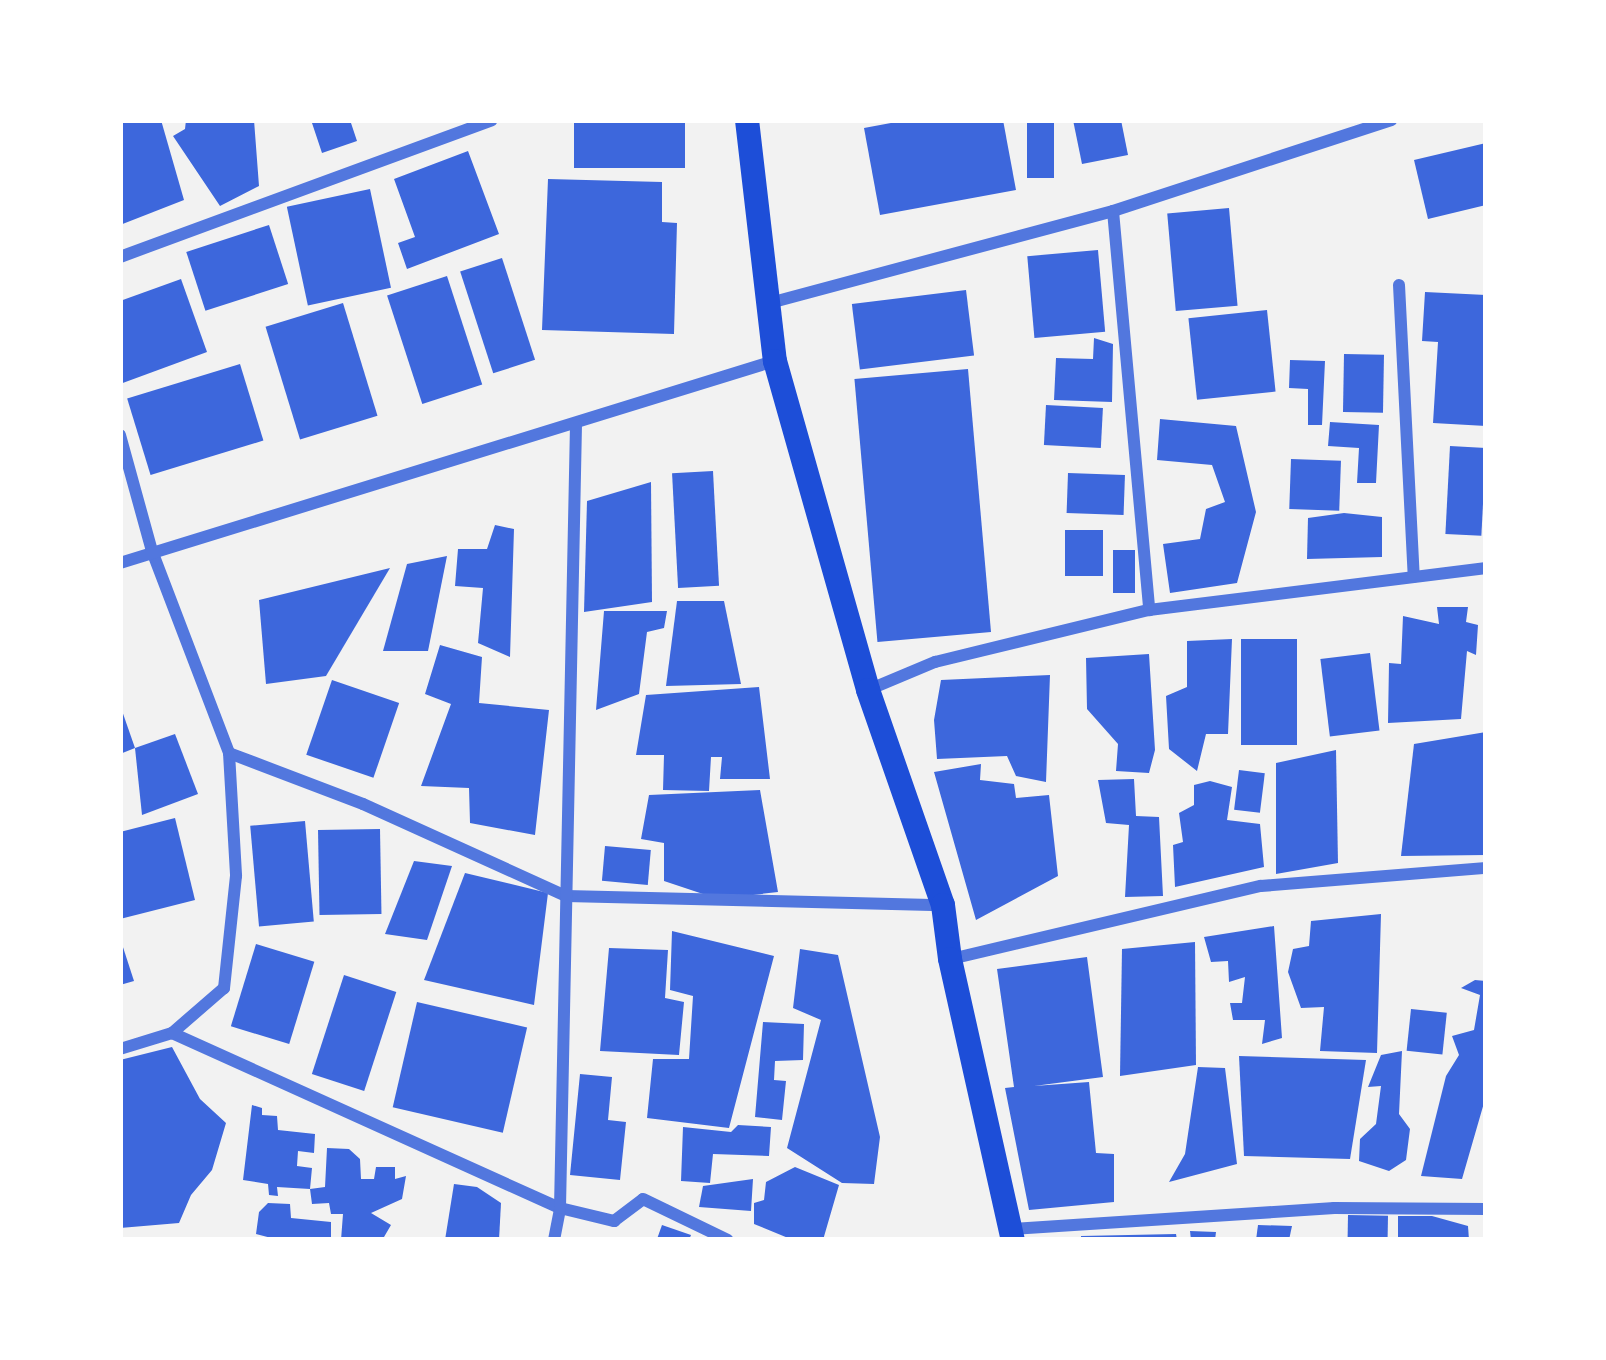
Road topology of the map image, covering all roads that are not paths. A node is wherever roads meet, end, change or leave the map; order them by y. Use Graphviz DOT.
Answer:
graph roads {
  1 [pos="492,120"];
  2 [pos="747,120"];
  3 [pos="1391,120"];
  4 [pos="1113,212"];
  5 [pos="120,256"];
  6 [pos="1399,285"];
  7 [pos="764,304"];
  8 [pos="775,361"];
  9 [pos="576,425"];
  10 [pos="120,435"];
  11 [pos="152,551"];
  12 [pos="120,563"];
  13 [pos="1486,568"];
  14 [pos="1414,578"];
  15 [pos="1149,610"];
  16 [pos="868,690"];
  17 [pos="229,753"];
  18 [pos="1486,868"];
  19 [pos="566,896"];
  20 [pos="943,905"];
  21 [pos="950,959"];
  22 [pos="172,1033"];
  23 [pos="120,1049"];
  24 [pos="560,1208"];
  25 [pos="1486,1209"];
  26 [pos="1012,1234"];
  27 [pos="554,1240"];
  28 [pos="728,1240"];
  1 -- 5 [label="street"];
  2 -- 7 [label="main road"];
  3 -- 4 [label="street"];
  4 -- 7 [label="street"];
  4 -- 15 [label="street"];
  6 -- 14 [label="street"];
  7 -- 8 [label="main road"];
  8 -- 9 [label="street"];
  8 -- 16 [label="main road"];
  9 -- 11 [label="street"];
  9 -- 19 [label="street"];
  10 -- 11 [label="street"];
  11 -- 12 [label="street"];
  11 -- 17 [label="street"];
  13 -- 14 [label="street"];
  14 -- 15 [label="street"];
  15 -- 16 [label="street"];
  16 -- 20 [label="main road"];
  17 -- 19 [label="street"];
  17 -- 22 [label="street"];
  18 -- 21 [label="street"];
  19 -- 20 [label="street"];
  19 -- 24 [label="street"];
  20 -- 21 [label="main road"];
  21 -- 26 [label="main road"];
  22 -- 23 [label="street"];
  22 -- 24 [label="street"];
  24 -- 27 [label="street"];
  24 -- 28 [label="street"];
  25 -- 26 [label="street"];
}
